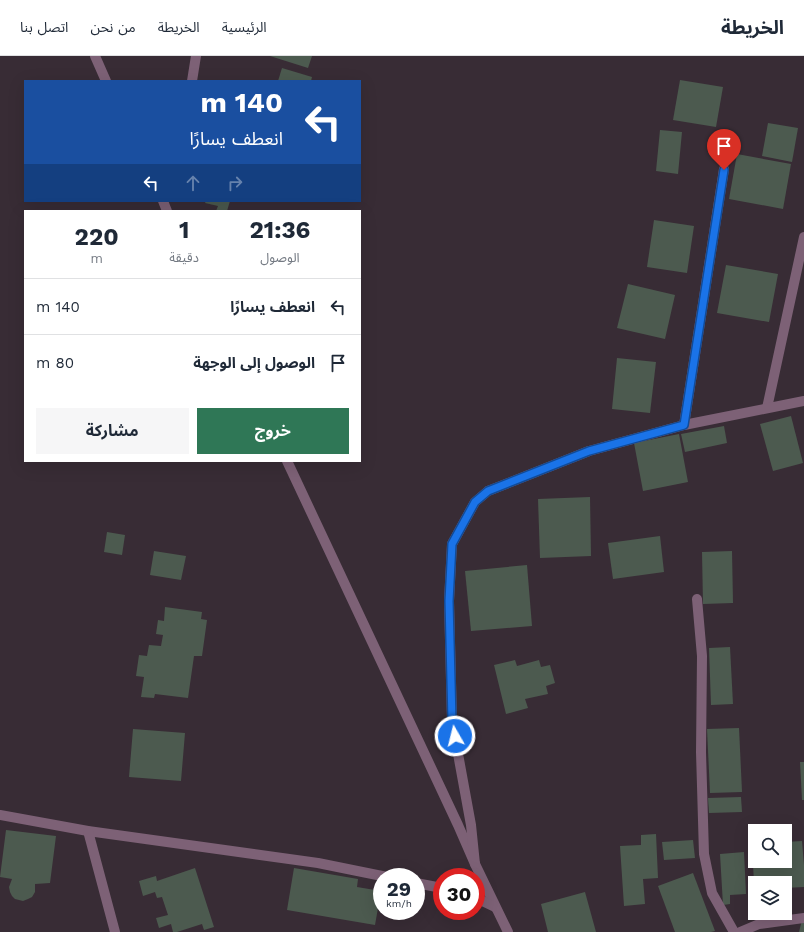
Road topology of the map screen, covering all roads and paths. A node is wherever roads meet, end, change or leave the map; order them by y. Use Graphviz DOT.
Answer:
graph roads {
  1 [pos="95,56"];
  2 [pos="196,56"];
  3 [pos="106,80"];
  4 [pos="192,80"];
  5 [pos="724,170"];
  6 [pos="804,237"];
  7 [pos="804,401"];
  8 [pos="767,408"];
  9 [pos="684,425"];
  10 [pos="287,462"];
  11 [pos="697,599"];
  12 [pos="0,815"];
  13 [pos="88,831"];
  14 [pos="475,864"];
  15 [pos="373,874"];
  16 [pos="485,902"];
  17 [pos="496,907"];
  18 [pos="804,918"];
  19 [pos="115,932"];
  20 [pos="508,932"];
  21 [pos="734,932"];
  22 [pos="740,932"];
  1 -- 3 [label="street"];
  2 -- 4 [label="street"];
  5 -- 9 [label="street"];
  6 -- 8 [label="street"];
  7 -- 8 [label="street"];
  8 -- 9 [label="street"];
  9 -- 14 [label="street"];
  10 -- 14 [label="street"];
  11 -- 21 [label="street"];
  12 -- 13 [label="street"];
  13 -- 15 [label="street"];
  13 -- 19 [label="street"];
  14 -- 17 [label="street"];
  16 -- 17 [label="street"];
  17 -- 20 [label="street"];
  18 -- 22 [label="street"];
}
